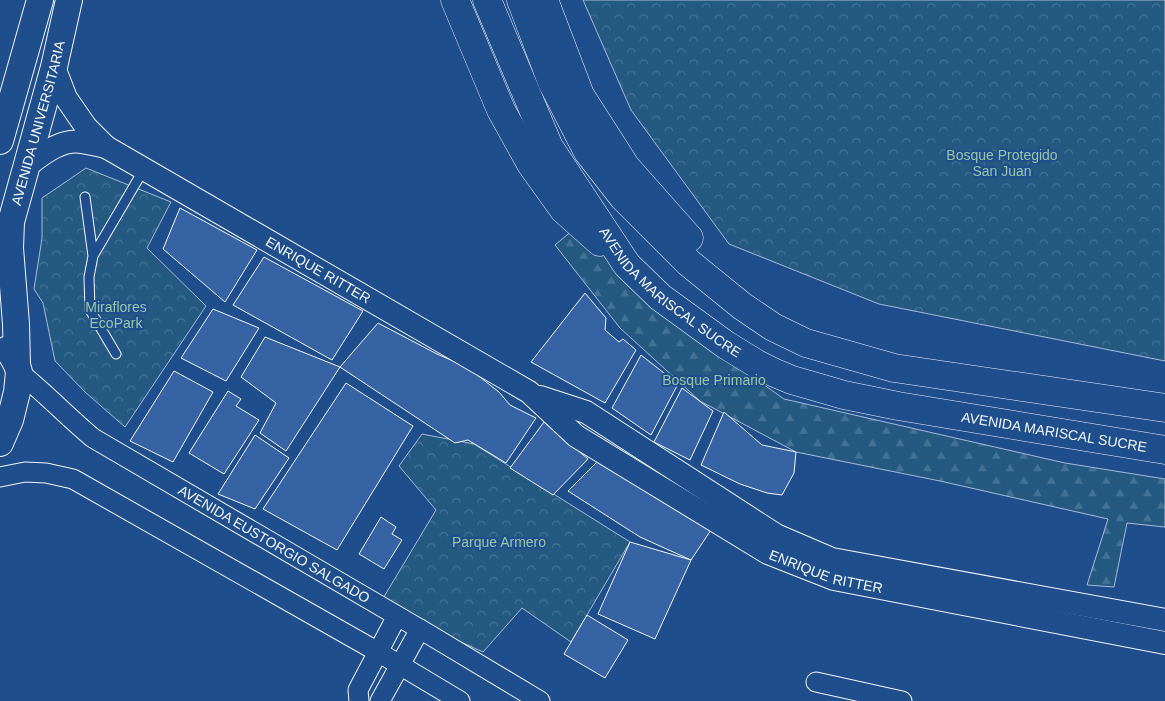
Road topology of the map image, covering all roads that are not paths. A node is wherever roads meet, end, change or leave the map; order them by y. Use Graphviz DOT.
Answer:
graph roads {
  1 [pos="40,0"];
  2 [pos="69,0"];
  3 [pos="455,0"];
  4 [pos="487,0"];
  5 [pos="521,0"];
  6 [pos="544,0"];
  7 [pos="54,68"];
  8 [pos="1,132"];
  9 [pos="106,147"];
  10 [pos="28,164"];
  11 [pos="144,169"];
  12 [pos="85,197"];
  13 [pos="93,256"];
  14 [pos="626,265"];
  15 [pos="0,338"];
  16 [pos="116,354"];
  17 [pos="18,368"];
  18 [pos="920,372"];
  19 [pos="1057,392"];
  20 [pos="532,394"];
  21 [pos="1165,408"];
  22 [pos="914,409"];
  23 [pos="0,442"];
  24 [pos="1165,450"];
  25 [pos="0,477"];
  26 [pos="398,616"];
  27 [pos="1165,620"];
  28 [pos="420,629"];
  29 [pos="1165,643"];
  30 [pos="378,652"];
  31 [pos="400,666"];
  32 [pos="816,682"];
  33 [pos="359,701"];
  34 [pos="380,701"];
  35 [pos="460,701"];
  36 [pos="540,701"];
  37 [pos="902,701"];
  1 -- 8 [label="main road"];
  2 -- 7 [label="main road, AVENIDA UNIVERSITARIA"];
  3 -- 14 [label="main road"];
  4 -- 14 [label="main road, AVENIDA MARISCAL SUCRE"];
  5 -- 18 [label="main road"];
  6 -- 19 [label="main road"];
  7 -- 9 [label="street, ENRIQUE RITTER"];
  7 -- 10 [label="main road, AVENIDA UNIVERSITARIA"];
  9 -- 10 [label="street, ENRIQUE RITTER"];
  9 -- 11 [label="street, ENRIQUE RITTER"];
  10 -- 17 [label="main road, AVENIDA UNIVERSITARIA"];
  11 -- 13 [label="lane"];
  11 -- 20 [label="street, ENRIQUE RITTER"];
  12 -- 13 [label="lane"];
  13 -- 16 [label="lane"];
  14 -- 22 [label="main road, AVENIDA MARISCAL SUCRE"];
  15 -- 17 [label="main road"];
  17 -- 23 [label="main road, AVENIDA UNIVERSITARIA"];
  17 -- 26 [label="street, AVENIDA EUSTORGIO SALGADO"];
  18 -- 19 [label="main road"];
  18 -- 22 [label="main road"];
  19 -- 21 [label="main road"];
  20 -- 27 [label="street, ENRIQUE RITTER"];
  20 -- 29 [label="street, ENRIQUE RITTER"];
  22 -- 24 [label="main road, AVENIDA MARISCAL SUCRE"];
  25 -- 30 [label="street"];
  26 -- 28 [label="street, AVENIDA EUSTORGIO SALGADO"];
  26 -- 30 [label="street"];
  28 -- 31 [label="street"];
  28 -- 36 [label="street, AVENIDA EUSTORGIO SALGADO"];
  30 -- 31 [label="street"];
  30 -- 33 [label="street"];
  31 -- 34 [label="street"];
  31 -- 35 [label="street"];
  32 -- 37 [label="street"];
}
